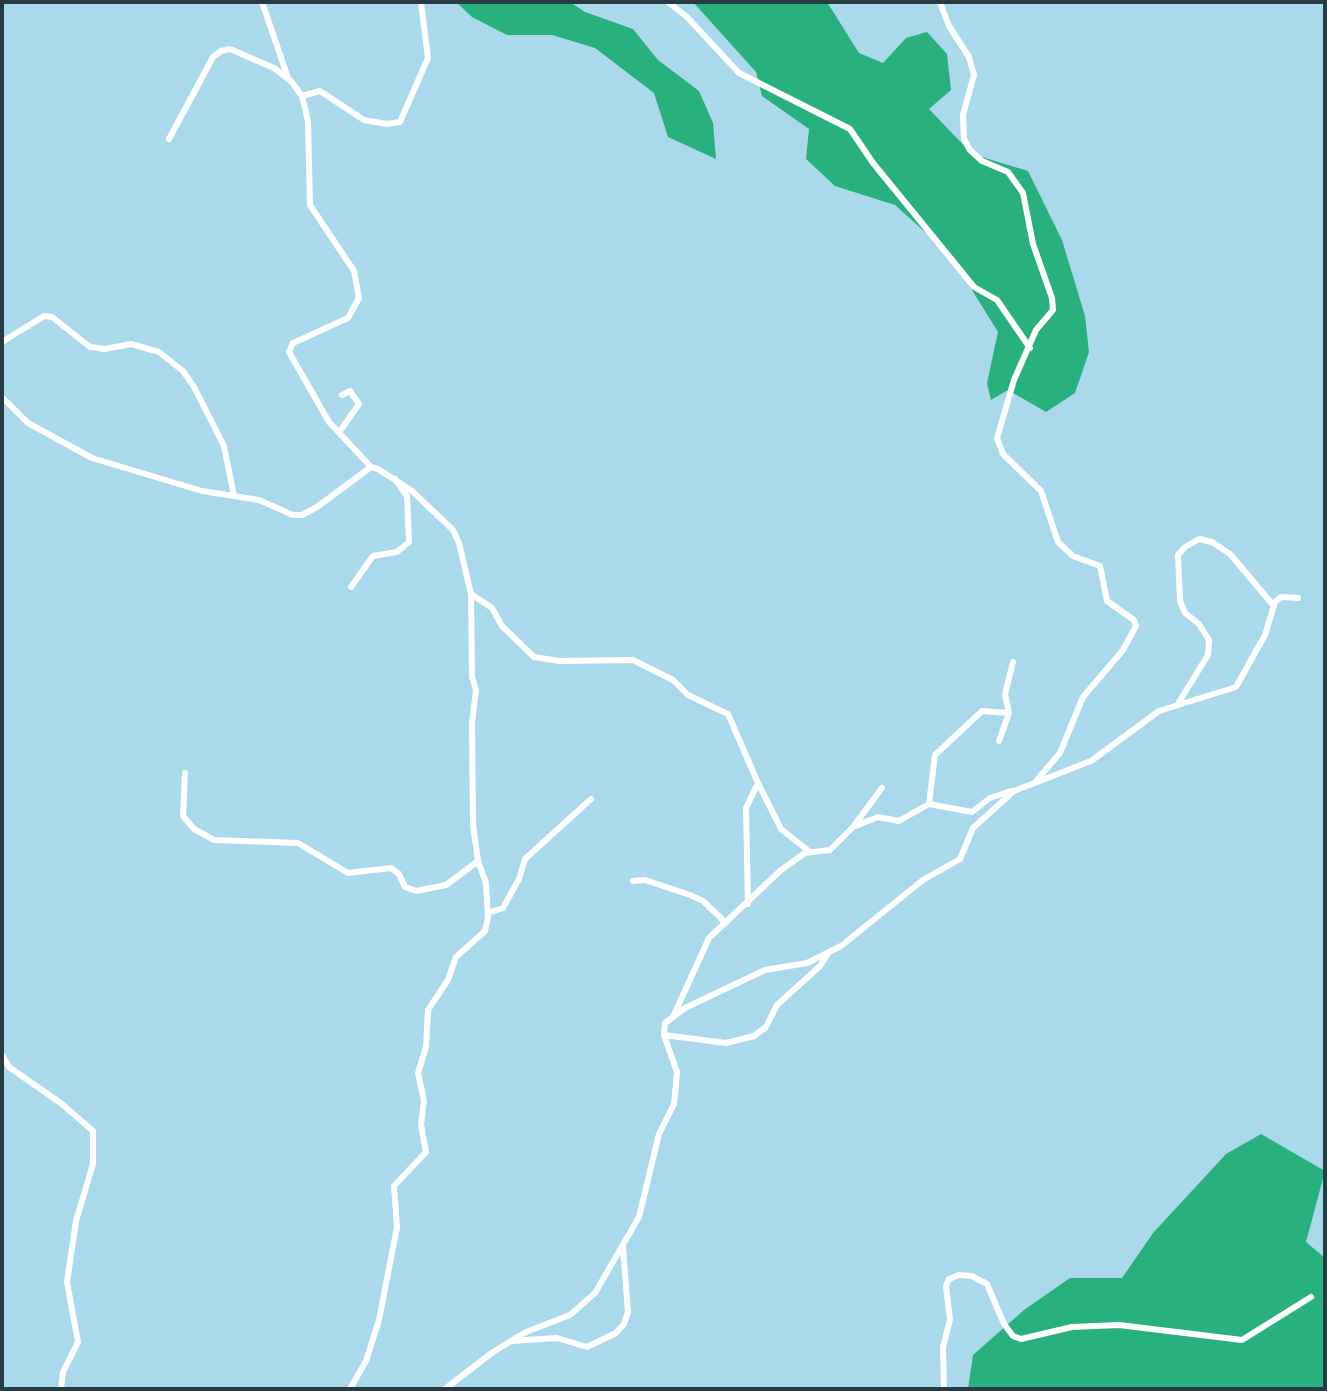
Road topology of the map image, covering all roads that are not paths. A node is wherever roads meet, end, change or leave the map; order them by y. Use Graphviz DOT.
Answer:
graph roads {
  1 [pos="262,2"];
  2 [pos="421,2"];
  3 [pos="668,2"];
  4 [pos="940,2"];
  5 [pos="288,78"];
  6 [pos="302,96"];
  7 [pos="169,139"];
  8 [pos="2,342"];
  9 [pos="1030,348"];
  10 [pos="342,395"];
  11 [pos="2,397"];
  12 [pos="340,431"];
  13 [pos="371,467"];
  14 [pos="391,473"];
  15 [pos="234,496"];
  16 [pos="351,587"];
  17 [pos="471,594"];
  18 [pos="1298,598"];
  19 [pos="1274,606"];
  20 [pos="1013,662"];
  21 [pos="1179,702"];
  22 [pos="1009,713"];
  23 [pos="999,741"];
  24 [pos="185,773"];
  25 [pos="1037,780"];
  26 [pos="758,783"];
  27 [pos="882,788"];
  28 [pos="1014,791"];
  29 [pos="591,799"];
  30 [pos="929,804"];
  31 [pos="853,827"];
  32 [pos="810,852"];
  33 [pos="478,861"];
  34 [pos="633,881"];
  35 [pos="748,904"];
  36 [pos="488,913"];
  37 [pos="726,923"];
  38 [pos="829,952"];
  39 [pos="673,1017"];
  40 [pos="664,1035"];
  41 [pos="2,1055"];
  42 [pos="624,1245"];
  43 [pos="1311,1297"];
  44 [pos="512,1341"];
  45 [pos="61,1389"];
  46 [pos="350,1389"];
  47 [pos="445,1389"];
  48 [pos="944,1389"];
  1 -- 5 [label="street"];
  2 -- 6 [label="street"];
  3 -- 9 [label="street"];
  4 -- 9 [label="street"];
  5 -- 6 [label="street"];
  5 -- 7 [label="street"];
  6 -- 12 [label="street"];
  8 -- 15 [label="street"];
  9 -- 25 [label="street"];
  10 -- 12 [label="street"];
  11 -- 15 [label="street"];
  12 -- 13 [label="street"];
  13 -- 14 [label="street"];
  13 -- 15 [label="street"];
  14 -- 16 [label="street"];
  14 -- 17 [label="street"];
  17 -- 26 [label="street"];
  17 -- 33 [label="street"];
  18 -- 19 [label="street"];
  19 -- 21 [label="street"];
  19 -- 21 [label="street"];
  20 -- 22 [label="street"];
  21 -- 25 [label="street"];
  22 -- 23 [label="street"];
  22 -- 30 [label="street"];
  24 -- 33 [label="street"];
  25 -- 28 [label="street"];
  26 -- 32 [label="street"];
  26 -- 35 [label="street"];
  27 -- 31 [label="street"];
  28 -- 30 [label="street"];
  28 -- 38 [label="street"];
  29 -- 36 [label="street"];
  30 -- 31 [label="street"];
  31 -- 32 [label="street"];
  32 -- 35 [label="street"];
  33 -- 36 [label="street"];
  34 -- 37 [label="street"];
  35 -- 37 [label="street"];
  36 -- 46 [label="street"];
  37 -- 39 [label="street"];
  38 -- 39 [label="street"];
  38 -- 40 [label="street"];
  39 -- 40 [label="street"];
  40 -- 42 [label="street"];
  41 -- 45 [label="street"];
  42 -- 44 [label="street"];
  42 -- 44 [label="street"];
  43 -- 48 [label="street"];
  44 -- 47 [label="street"];
}
